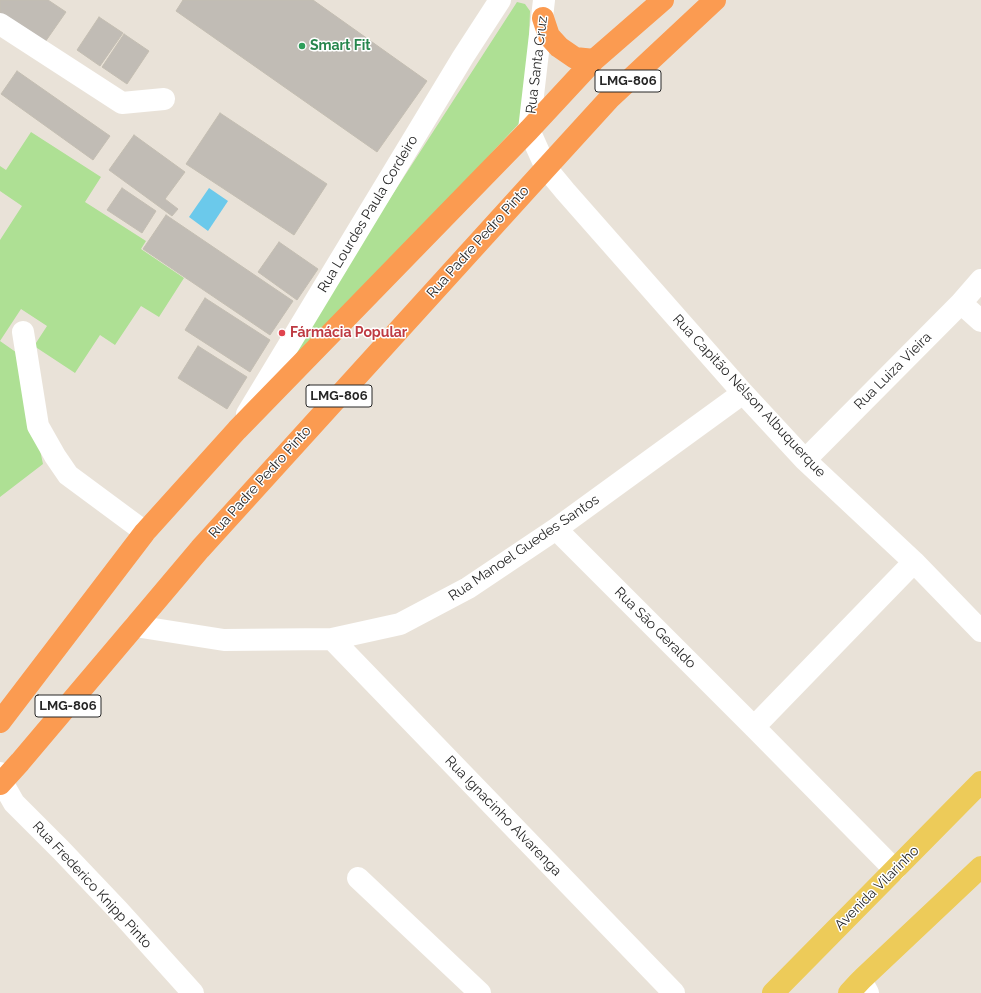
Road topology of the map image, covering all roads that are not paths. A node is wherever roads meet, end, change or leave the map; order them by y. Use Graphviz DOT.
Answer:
graph roads {
  1 [pos="500,0"];
  2 [pos="663,0"];
  3 [pos="715,0"];
  4 [pos="543,9"];
  5 [pos="0,24"];
  6 [pos="594,60"];
  7 [pos="164,99"];
  8 [pos="529,130"];
  9 [pos="546,168"];
  10 [pos="981,280"];
  11 [pos="961,302"];
  12 [pos="981,321"];
  13 [pos="23,332"];
  14 [pos="743,393"];
  15 [pos="237,430"];
  16 [pos="805,460"];
  17 [pos="556,529"];
  18 [pos="145,532"];
  19 [pos="914,562"];
  20 [pos="135,626"];
  21 [pos="981,631"];
  22 [pos="332,639"];
  23 [pos="0,722"];
  24 [pos="754,727"];
  25 [pos="1,780"];
  26 [pos="981,782"];
  27 [pos="981,867"];
  28 [pos="895,870"];
  29 [pos="358,878"];
  30 [pos="860,989"];
  31 [pos="193,993"];
  32 [pos="480,993"];
  33 [pos="674,993"];
  34 [pos="773,993"];
  1 -- 15 [label="street, Rua Lourdes Paula Cordeiro"];
  2 -- 6 [label="highway, LMG-806"];
  3 -- 9 [label="highway, Rua Padre Pedro Pinto / LMG-806"];
  4 -- 6 [label="highway"];
  4 -- 8 [label="street, Rua Santa Cruz"];
  5 -- 7 [label="street"];
  6 -- 8 [label="highway, LMG-806"];
  8 -- 9 [label="street, Rua Capitão Nélson Albuquerque"];
  8 -- 15 [label="highway, LMG-806"];
  9 -- 14 [label="street, Rua Capitão Nélson Albuquerque"];
  9 -- 20 [label="highway, Rua Padre Pedro Pinto / LMG-806"];
  10 -- 11 [label="street, Rua Luiza Vieira"];
  11 -- 12 [label="street"];
  11 -- 16 [label="street, Rua Luiza Vieira"];
  13 -- 18 [label="street"];
  14 -- 16 [label="street, Rua Capitão Nélson Albuquerque"];
  14 -- 17 [label="street, Rua Manoel Guedes Santos"];
  15 -- 18 [label="highway, LMG-806"];
  16 -- 19 [label="street, Rua Capitão Nélson Albuquerque"];
  17 -- 22 [label="street, Rua Manoel Guedes Santos"];
  17 -- 24 [label="street, Rua São Geraldo"];
  18 -- 23 [label="highway, LMG-806"];
  19 -- 21 [label="street, Rua Capitão Nélson Albuquerque"];
  19 -- 24 [label="street"];
  20 -- 22 [label="street, Rua Manoel Guedes Santos"];
  20 -- 25 [label="highway, Rua Padre Pedro Pinto / LMG-806"];
  22 -- 33 [label="street, Rua Ignacinho Alvarenga"];
  24 -- 28 [label="street, Rua São Geraldo"];
  25 -- 31 [label="street, Rua Frederico Knipp Pinto"];
  26 -- 28 [label="main road, Avenida Vilarinho"];
  27 -- 30 [label="main road"];
  28 -- 34 [label="main road, Avenida Vilarinho"];
  29 -- 32 [label="street"];
}
